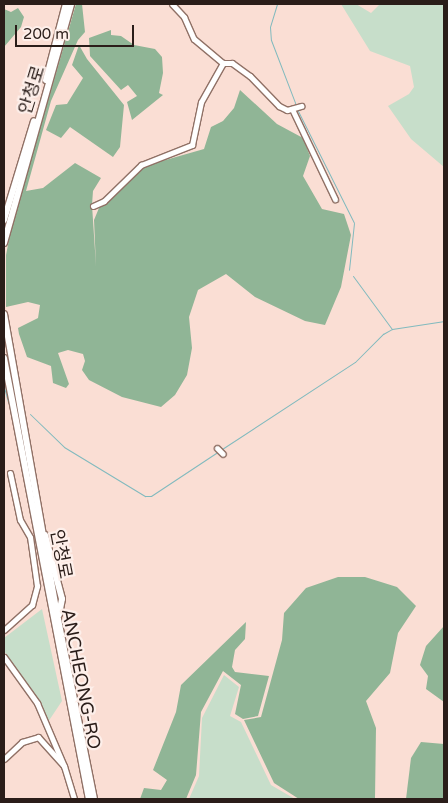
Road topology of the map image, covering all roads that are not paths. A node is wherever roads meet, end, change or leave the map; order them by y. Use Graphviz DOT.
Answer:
graph roads {
  1 [pos="66,4"];
  2 [pos="71,4"];
  3 [pos="172,4"];
  4 [pos="223,63"];
  5 [pos="301,106"];
  6 [pos="292,109"];
  7 [pos="335,199"];
  8 [pos="93,206"];
  9 [pos="4,220"];
  10 [pos="4,243"];
  11 [pos="4,314"];
  12 [pos="4,358"];
  13 [pos="217,448"];
  14 [pos="223,454"];
  15 [pos="10,473"];
  16 [pos="40,522"];
  17 [pos="58,618"];
  18 [pos="4,630"];
  19 [pos="4,657"];
  20 [pos="4,759"];
  21 [pos="64,766"];
  22 [pos="74,799"];
  23 [pos="89,799"];
  24 [pos="94,799"];
  1 -- 9 [label="street"];
  2 -- 10 [label="street, 안청로"];
  3 -- 4 [label="street"];
  4 -- 6 [label="street"];
  4 -- 8 [label="street"];
  5 -- 6 [label="street"];
  6 -- 7 [label="street"];
  11 -- 16 [label="street, 안청로"];
  12 -- 23 [label="street, ANCHEONG-RO"];
  13 -- 14 [label="street"];
  15 -- 18 [label="street"];
  16 -- 17 [label="street, 안청로"];
  16 -- 17 [label="street"];
  17 -- 24 [label="street, 안청로"];
  19 -- 21 [label="street"];
  20 -- 21 [label="street"];
  21 -- 22 [label="street"];
}
